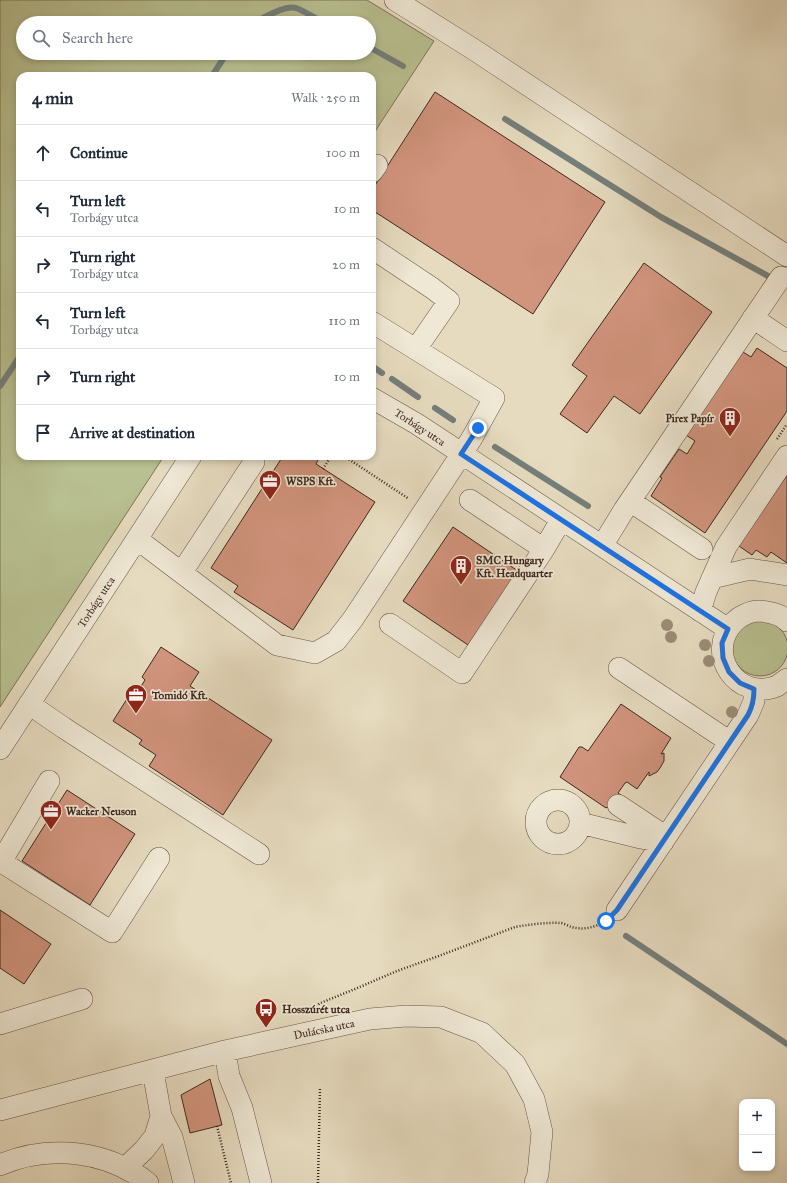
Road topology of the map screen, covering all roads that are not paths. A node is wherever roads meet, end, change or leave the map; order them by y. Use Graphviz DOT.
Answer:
graph roads {
  1 [pos="395,0"];
  2 [pos="376,251"];
  3 [pos="787,256"];
  4 [pos="781,277"];
  5 [pos="753,318"];
  6 [pos="376,324"];
  7 [pos="787,341"];
  8 [pos="416,349"];
  9 [pos="376,400"];
  10 [pos="461,454"];
  11 [pos="787,456"];
  12 [pos="188,460"];
  13 [pos="254,462"];
  14 [pos="470,500"];
  15 [pos="630,501"];
  16 [pos="561,520"];
  17 [pos="137,539"];
  18 [pos="602,546"];
  19 [pos="544,549"];
  20 [pos="702,549"];
  21 [pos="182,572"];
  22 [pos="787,574"];
  23 [pos="712,578"];
  24 [pos="700,611"];
  25 [pos="787,621"];
  26 [pos="390,624"];
  27 [pos="728,629"];
  28 [pos="619,668"];
  29 [pos="787,679"];
  30 [pos="754,689"];
  31 [pos="29,704"];
  32 [pos="730,742"];
  33 [pos="0,749"];
  34 [pos="49,781"];
  35 [pos="618,805"];
  36 [pos="580,823"];
  37 [pos="664,840"];
  38 [pos="259,854"];
  39 [pos="159,858"];
  40 [pos="1,862"];
  41 [pos="617,910"];
  42 [pos="82,999"];
  43 [pos="1,1021"];
  44 [pos="225,1051"];
  45 [pos="153,1071"];
  46 [pos="0,1110"];
  47 [pos="161,1116"];
  48 [pos="0,1164"];
  49 [pos="125,1168"];
  50 [pos="148,1183"];
  51 [pos="184,1183"];
  52 [pos="261,1183"];
  53 [pos="535,1183"];
  1 -- 3 [label="street"];
  2 -- 8 [label="street"];
  4 -- 5 [label="street"];
  5 -- 7 [label="street"];
  5 -- 15 [label="street"];
  6 -- 8 [label="street"];
  8 -- 10 [label="street"];
  9 -- 10 [label="street, Torbágy utca"];
  10 -- 16 [label="street, Torbágy utca"];
  10 -- 21 [label="street"];
  11 -- 23 [label="street"];
  12 -- 17 [label="street, Torbágy utca"];
  13 -- 21 [label="street"];
  14 -- 19 [label="street"];
  15 -- 18 [label="street"];
  15 -- 20 [label="street"];
  16 -- 18 [label="street, Torbágy utca"];
  16 -- 19 [label="street"];
  17 -- 21 [label="street"];
  17 -- 31 [label="street, Torbágy utca"];
  18 -- 24 [label="street, Torbágy utca"];
  19 -- 26 [label="street"];
  22 -- 23 [label="street"];
  23 -- 24 [label="street"];
  24 -- 27 [label="street, Torbágy utca"];
  25 -- 27 [label="street"];
  27 -- 30 [label="street"];
  28 -- 32 [label="street"];
  29 -- 30 [label="street"];
  30 -- 32 [label="street"];
  31 -- 33 [label="street, Torbágy utca"];
  31 -- 38 [label="street"];
  32 -- 37 [label="street"];
  34 -- 40 [label="street"];
  35 -- 37 [label="street"];
  36 -- 37 [label="street"];
  37 -- 41 [label="street"];
  39 -- 40 [label="street"];
  42 -- 43 [label="street"];
  44 -- 45 [label="street, Dulácska utca"];
  44 -- 52 [label="street"];
  44 -- 53 [label="street, Dulácska utca"];
  45 -- 46 [label="street, Dulácska utca"];
  45 -- 47 [label="street"];
  47 -- 49 [label="street"];
  47 -- 51 [label="street"];
  48 -- 49 [label="street"];
  49 -- 50 [label="street"];
}
